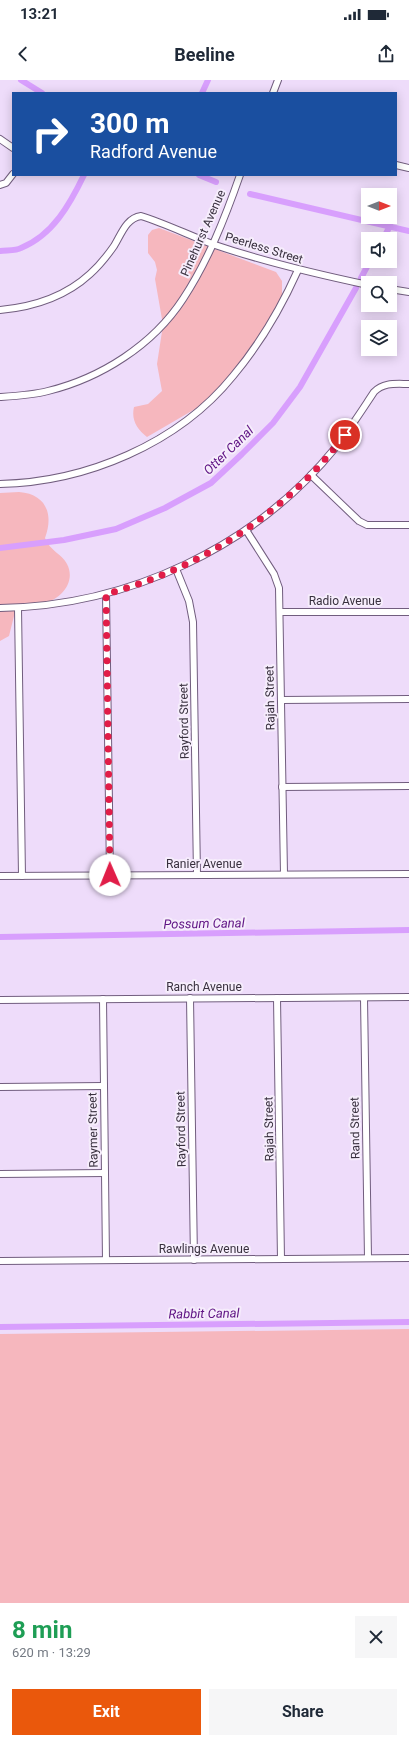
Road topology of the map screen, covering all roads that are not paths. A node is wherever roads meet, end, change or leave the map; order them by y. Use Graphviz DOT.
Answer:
graph roads {
  1 [pos="278,80"];
  2 [pos="273,92"];
  3 [pos="0,139"];
  4 [pos="12,147"];
  5 [pos="397,165"];
  6 [pos="409,168"];
  7 [pos="12,175"];
  8 [pos="240,176"];
  9 [pos="0,185"];
  10 [pos="213,244"];
  11 [pos="298,270"];
  12 [pos="361,284"];
  13 [pos="397,290"];
  14 [pos="409,292"];
  15 [pos="0,310"];
  16 [pos="409,384"];
  17 [pos="0,397"];
  18 [pos="311,475"];
  19 [pos="0,484"];
  20 [pos="409,525"];
  21 [pos="246,530"];
  22 [pos="176,569"];
  23 [pos="106,594"];
  24 [pos="0,608"];
  25 [pos="18,608"];
  26 [pos="280,612"];
  27 [pos="409,612"];
  28 [pos="409,699"];
  29 [pos="281,700"];
  30 [pos="409,786"];
  31 [pos="282,787"];
  32 [pos="284,874"];
  33 [pos="409,874"];
  34 [pos="110,875"];
  35 [pos="196,875"];
  36 [pos="0,876"];
  37 [pos="22,876"];
  38 [pos="409,997"];
  39 [pos="190,998"];
  40 [pos="277,998"];
  41 [pos="364,998"];
  42 [pos="104,999"];
  43 [pos="0,1000"];
  44 [pos="104,1086"];
  45 [pos="0,1087"];
  46 [pos="105,1173"];
  47 [pos="0,1174"];
  48 [pos="368,1258"];
  49 [pos="409,1258"];
  50 [pos="281,1259"];
  51 [pos="106,1260"];
  52 [pos="194,1260"];
  53 [pos="0,1261"];
  1 -- 2 [label="street"];
  3 -- 4 [label="street"];
  5 -- 6 [label="street"];
  7 -- 9 [label="street"];
  8 -- 10 [label="street, Pinehurst Avenue"];
  10 -- 11 [label="street, Peerless Street"];
  10 -- 15 [label="street, Peerless Street"];
  10 -- 17 [label="street, Pinehurst Avenue"];
  11 -- 12 [label="street, Peerless Street"];
  11 -- 19 [label="street"];
  13 -- 14 [label="street"];
  16 -- 18 [label="street"];
  18 -- 20 [label="street"];
  18 -- 21 [label="street"];
  21 -- 22 [label="street"];
  21 -- 26 [label="street, Rajah Street"];
  22 -- 23 [label="street"];
  22 -- 35 [label="street, Rayford Street"];
  23 -- 25 [label="street"];
  23 -- 34 [label="street"];
  24 -- 25 [label="street"];
  25 -- 37 [label="street"];
  26 -- 27 [label="street, Radio Avenue"];
  26 -- 29 [label="street, Rajah Street"];
  28 -- 29 [label="street"];
  29 -- 31 [label="street, Rajah Street"];
  30 -- 31 [label="street"];
  31 -- 32 [label="street, Rajah Street"];
  32 -- 33 [label="street, Ranier Avenue"];
  32 -- 35 [label="street, Ranier Avenue"];
  34 -- 35 [label="street, Ranier Avenue"];
  34 -- 37 [label="street, Ranier Avenue"];
  36 -- 37 [label="street, Ranier Avenue"];
  38 -- 41 [label="street, Ranch Avenue"];
  39 -- 40 [label="street, Ranch Avenue"];
  39 -- 42 [label="street, Ranch Avenue"];
  39 -- 52 [label="street, Rayford Street"];
  40 -- 41 [label="street, Ranch Avenue"];
  40 -- 50 [label="street, Rajah Street"];
  41 -- 48 [label="street, Rand Street"];
  42 -- 43 [label="street, Ranch Avenue"];
  42 -- 44 [label="street, Raymer Street"];
  44 -- 45 [label="street"];
  44 -- 46 [label="street, Raymer Street"];
  46 -- 47 [label="street"];
  46 -- 51 [label="street, Raymer Street"];
  48 -- 49 [label="street, Rawlings Avenue"];
  48 -- 50 [label="street, Rawlings Avenue"];
  50 -- 52 [label="street, Rawlings Avenue"];
  51 -- 52 [label="street, Rawlings Avenue"];
  51 -- 53 [label="street, Rawlings Avenue"];
}
